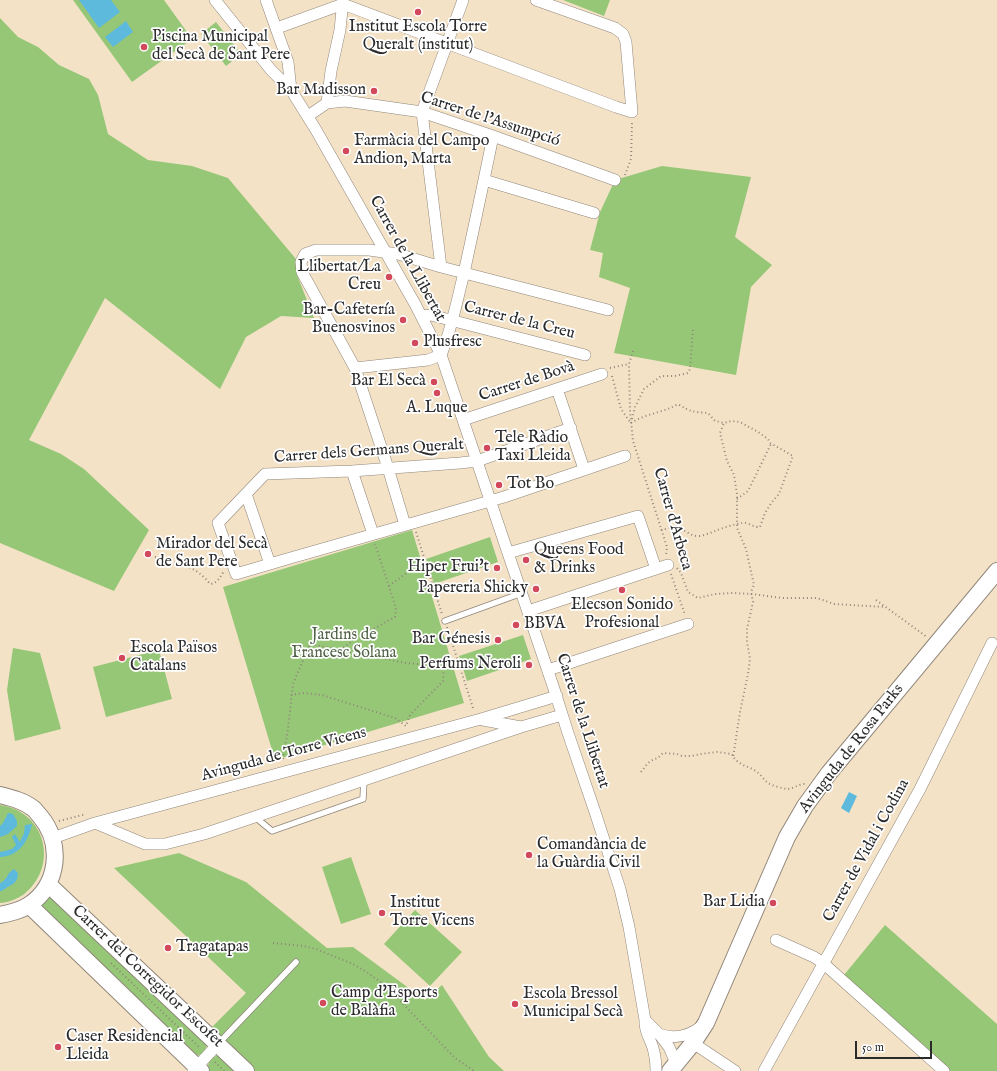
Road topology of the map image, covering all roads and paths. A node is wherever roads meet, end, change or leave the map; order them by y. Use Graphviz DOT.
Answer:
graph roads {
  1 [pos="215,0"];
  2 [pos="266,0"];
  3 [pos="463,0"];
  4 [pos="536,0"];
  5 [pos="343,2"];
  6 [pos="277,28"];
  7 [pos="446,44"];
  8 [pos="291,90"];
  9 [pos="327,103"];
  10 [pos="422,112"];
  11 [pos="632,112"];
  12 [pos="308,116"];
  13 [pos="493,136"];
  14 [pos="484,180"];
  15 [pos="615,180"];
  16 [pos="594,213"];
  17 [pos="385,252"];
  18 [pos="441,267"];
  19 [pos="464,272"];
  20 [pos="608,310"];
  21 [pos="422,316"];
  22 [pos="452,321"];
  23 [pos="693,329"];
  24 [pos="633,351"];
  25 [pos="441,355"];
  26 [pos="585,355"];
  27 [pos="629,364"];
  28 [pos="355,368"];
  29 [pos="608,372"];
  30 [pos="557,388"];
  31 [pos="463,420"];
  32 [pos="631,422"];
  33 [pos="724,423"];
  34 [pos="571,428"];
  35 [pos="771,444"];
  36 [pos="625,456"];
  37 [pos="477,461"];
  38 [pos="388,468"];
  39 [pos="584,469"];
  40 [pos="352,471"];
  41 [pos="246,494"];
  42 [pos="737,500"];
  43 [pos="491,501"];
  44 [pos="738,524"];
  45 [pos="405,525"];
  46 [pos="661,530"];
  47 [pos="415,531"];
  48 [pos="373,534"];
  49 [pos="508,552"];
  50 [pos="151,556"];
  51 [pos="424,560"];
  52 [pos="270,564"];
  53 [pos="668,565"];
  54 [pos="234,569"];
  55 [pos="656,569"];
  56 [pos="997,571"];
  57 [pos="389,586"];
  58 [pos="522,593"];
  59 [pos="752,594"];
  60 [pos="876,600"];
  61 [pos="885,607"];
  62 [pos="528,611"];
  63 [pos="445,621"];
  64 [pos="688,624"];
  65 [pos="992,643"];
  66 [pos="936,644"];
  67 [pos="340,650"];
  68 [pos="458,661"];
  69 [pos="444,665"];
  70 [pos="548,670"];
  71 [pos="291,695"];
  72 [pos="557,696"];
  73 [pos="473,708"];
  74 [pos="562,715"];
  75 [pos="481,719"];
  76 [pos="521,727"];
  77 [pos="733,758"];
  78 [pos="283,759"];
  79 [pos="641,772"];
  80 [pos="364,780"];
  81 [pos="819,786"];
  82 [pos="0,794"];
  83 [pos="255,817"];
  84 [pos="95,823"];
  85 [pos="53,838"];
  86 [pos="48,884"];
  87 [pos="29,905"];
  88 [pos="0,915"];
  89 [pos="776,940"];
  90 [pos="273,943"];
  91 [pos="107,959"];
  92 [pos="296,962"];
  93 [pos="823,962"];
  94 [pos="645,1020"];
  95 [pos="706,1023"];
  96 [pos="659,1034"];
  97 [pos="694,1043"];
  98 [pos="218,1044"];
  99 [pos="654,1048"];
  100 [pos="204,1052"];
  101 [pos="201,1067"];
  102 [pos="673,1067"];
  103 [pos="224,1071"];
  104 [pos="246,1071"];
  105 [pos="474,1071"];
  106 [pos="656,1071"];
  107 [pos="735,1071"];
  108 [pos="764,1071"];
  109 [pos="944,1071"];
  1 -- 8 [label="street, Carrer de la Llibertat"];
  2 -- 6 [label="street"];
  3 -- 7 [label="street"];
  4 -- 11 [label="street"];
  5 -- 6 [label="street"];
  5 -- 7 [label="street"];
  5 -- 9 [label="street"];
  6 -- 8 [label="street"];
  7 -- 10 [label="street"];
  7 -- 11 [label="street"];
  8 -- 12 [label="street, Carrer de la Llibertat"];
  9 -- 10 [label="street, Carrer de l'Assumpció"];
  9 -- 12 [label="street, Carrer de l'Assumpció"];
  10 -- 13 [label="street, Carrer de l'Assumpció"];
  10 -- 18 [label="street"];
  11 -- 15 [label="path"];
  12 -- 17 [label="street, Carrer de la Llibertat"];
  13 -- 14 [label="street"];
  13 -- 15 [label="street, Carrer de l'Assumpció"];
  14 -- 16 [label="street"];
  14 -- 19 [label="street"];
  17 -- 18 [label="street"];
  17 -- 21 [label="street, Carrer de la Llibertat"];
  17 -- 28 [label="street"];
  18 -- 19 [label="street"];
  19 -- 20 [label="street"];
  19 -- 22 [label="street"];
  21 -- 22 [label="street, Carrer de la Creu"];
  21 -- 25 [label="street, Carrer de la Llibertat"];
  22 -- 25 [label="street"];
  22 -- 26 [label="street, Carrer de la Creu"];
  23 -- 32 [label="path"];
  24 -- 27 [label="path, Carrer d'Arbeca"];
  25 -- 28 [label="street"];
  25 -- 31 [label="street, Carrer de la Llibertat"];
  27 -- 29 [label="path"];
  27 -- 32 [label="path, Carrer d'Arbeca"];
  28 -- 38 [label="street"];
  29 -- 30 [label="street, Carrer de Bovà"];
  29 -- 32 [label="path, Carrer d'Arbeca"];
  30 -- 31 [label="street, Carrer de Bovà"];
  30 -- 34 [label="street"];
  31 -- 37 [label="street, Carrer de la Llibertat"];
  32 -- 33 [label="path"];
  32 -- 46 [label="path, Carrer d'Arbeca"];
  33 -- 35 [label="path"];
  33 -- 42 [label="path"];
  34 -- 37 [label="street, Carrer dels Germans Queralt"];
  34 -- 39 [label="street"];
  35 -- 42 [label="path"];
  35 -- 44 [label="path"];
  36 -- 39 [label="street"];
  37 -- 38 [label="street, Carrer dels Germans Queralt"];
  37 -- 43 [label="street, Carrer de la Llibertat"];
  38 -- 40 [label="street, Carrer dels Germans Queralt"];
  38 -- 45 [label="street"];
  39 -- 43 [label="street"];
  40 -- 41 [label="street, Carrer dels Germans Queralt"];
  40 -- 48 [label="street"];
  41 -- 52 [label="street"];
  41 -- 54 [label="street, Carrer dels Germans Queralt"];
  42 -- 44 [label="path"];
  43 -- 45 [label="street"];
  43 -- 49 [label="street, Carrer de la Llibertat"];
  44 -- 46 [label="path"];
  44 -- 59 [label="path"];
  45 -- 48 [label="street"];
  46 -- 53 [label="path, Carrer d'Arbeca"];
  47 -- 51 [label="path"];
  48 -- 52 [label="street"];
  48 -- 57 [label="path"];
  49 -- 55 [label="street"];
  49 -- 58 [label="street, Carrer de la Llibertat"];
  50 -- 54 [label="path"];
  51 -- 57 [label="path"];
  51 -- 63 [label="path"];
  52 -- 54 [label="street"];
  53 -- 55 [label="street"];
  53 -- 59 [label="path"];
  53 -- 64 [label="path, Carrer d'Arbeca"];
  55 -- 62 [label="street"];
  56 -- 66 [label="street, Avinguda de Rosa Parks"];
  57 -- 67 [label="path"];
  58 -- 62 [label="street, Carrer de la Llibertat"];
  58 -- 63 [label="lane"];
  59 -- 61 [label="path"];
  59 -- 77 [label="path"];
  60 -- 61 [label="path"];
  61 -- 66 [label="path"];
  62 -- 70 [label="street, Carrer de la Llibertat"];
  63 -- 68 [label="path"];
  64 -- 70 [label="street"];
  65 -- 93 [label="street, Carrer de Vidal i Codina"];
  66 -- 81 [label="street, Avinguda de Rosa Parks"];
  67 -- 69 [label="path"];
  67 -- 71 [label="path"];
  68 -- 69 [label="path"];
  68 -- 73 [label="path"];
  69 -- 71 [label="path"];
  70 -- 72 [label="street, Carrer de la Llibertat"];
  71 -- 78 [label="path"];
  72 -- 74 [label="street, Carrer de la Llibertat"];
  72 -- 75 [label="street, Avinguda de Torre Vicens"];
  74 -- 76 [label="street, Avinguda de Torre Vicens"];
  74 -- 94 [label="street, Carrer de la Llibertat"];
  75 -- 76 [label="street, Avinguda de Torre Vicens"];
  75 -- 84 [label="street, Avinguda de Torre Vicens"];
  76 -- 80 [label="street, Avinguda de Torre Vicens"];
  77 -- 79 [label="path"];
  77 -- 81 [label="path"];
  80 -- 83 [label="street, Avinguda de Torre Vicens"];
  80 -- 83 [label="lane"];
  81 -- 95 [label="street, Avinguda de Rosa Parks"];
  82 -- 85 [label="street"];
  83 -- 84 [label="street, Avinguda de Torre Vicens"];
  84 -- 85 [label="street, Avinguda de Torre Vicens"];
  85 -- 86 [label="street"];
  86 -- 87 [label="street"];
  86 -- 98 [label="street, Carrer del Corregidor Escofet"];
  87 -- 88 [label="street"];
  87 -- 101 [label="street, Carrer del Corregidor Escofet"];
  89 -- 93 [label="street"];
  90 -- 105 [label="path"];
  91 -- 100 [label="path"];
  92 -- 98 [label="lane"];
  93 -- 108 [label="street, Carrer de Vidal i Codina"];
  93 -- 109 [label="street"];
  94 -- 96 [label="street"];
  94 -- 99 [label="street, Carrer de la Llibertat"];
  95 -- 96 [label="street"];
  95 -- 97 [label="street, Avinguda de Rosa Parks"];
  96 -- 102 [label="street"];
  97 -- 102 [label="street, Avinguda de Rosa Parks"];
  97 -- 107 [label="street"];
  98 -- 101 [label="street"];
  98 -- 104 [label="street, Carrer del Corregidor Escofet"];
  99 -- 102 [label="street, Carrer de la Llibertat"];
  99 -- 106 [label="street, Carrer de la Llibertat"];
  101 -- 103 [label="path"];
}
